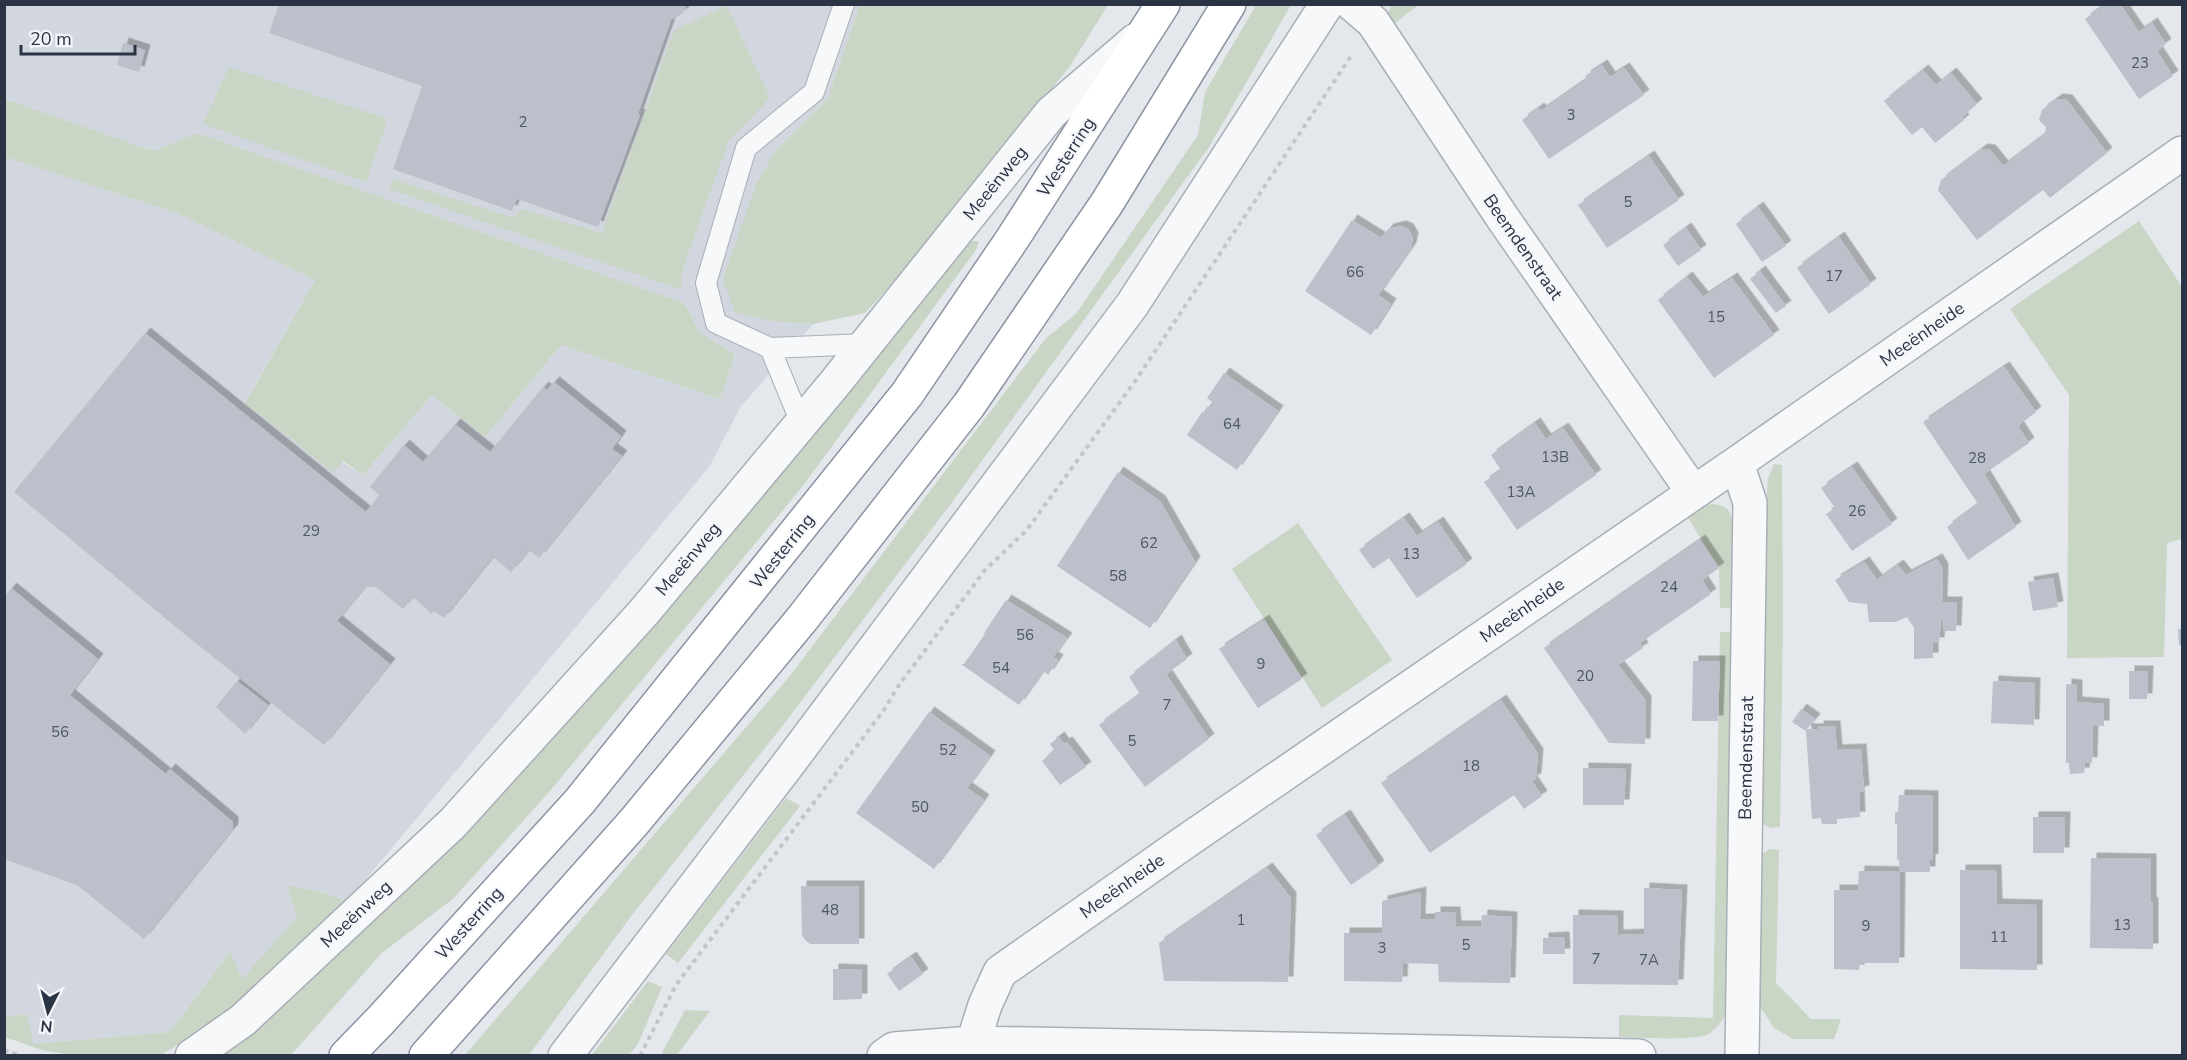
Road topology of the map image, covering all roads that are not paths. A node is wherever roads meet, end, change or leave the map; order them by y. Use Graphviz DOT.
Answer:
graph roads {
  1 [pos="844,4"];
  2 [pos="1229,4"];
  3 [pos="1327,4"];
  4 [pos="1363,13"];
  5 [pos="1156,17"];
  6 [pos="2182,153"];
  7 [pos="866,344"];
  8 [pos="770,348"];
  9 [pos="801,423"];
  10 [pos="1737,463"];
  11 [pos="1693,492"];
  12 [pos="973,1043"];
  13 [pos="192,1056"];
  14 [pos="346,1056"];
  15 [pos="426,1056"];
  16 [pos="565,1056"];
  17 [pos="884,1056"];
  18 [pos="1640,1056"];
  19 [pos="1742,1056"];
  1 -- 8 [label="lane"];
  2 -- 15 [label="highway"];
  3 -- 16 [label="street"];
  4 -- 11 [label="street, Beemdenstraat"];
  5 -- 7 [label="street, Meeënweg"];
  5 -- 14 [label="highway, Westerring"];
  6 -- 10 [label="street, Meeënheide"];
  7 -- 8 [label="lane"];
  7 -- 9 [label="street, Meeënweg"];
  8 -- 9 [label="lane"];
  9 -- 13 [label="street, Meeënweg"];
  10 -- 11 [label="street, Meeënheide"];
  10 -- 19 [label="street, Beemdenstraat"];
  11 -- 12 [label="street, Meeënheide"];
  12 -- 17 [label="street"];
  12 -- 18 [label="street"];
}
